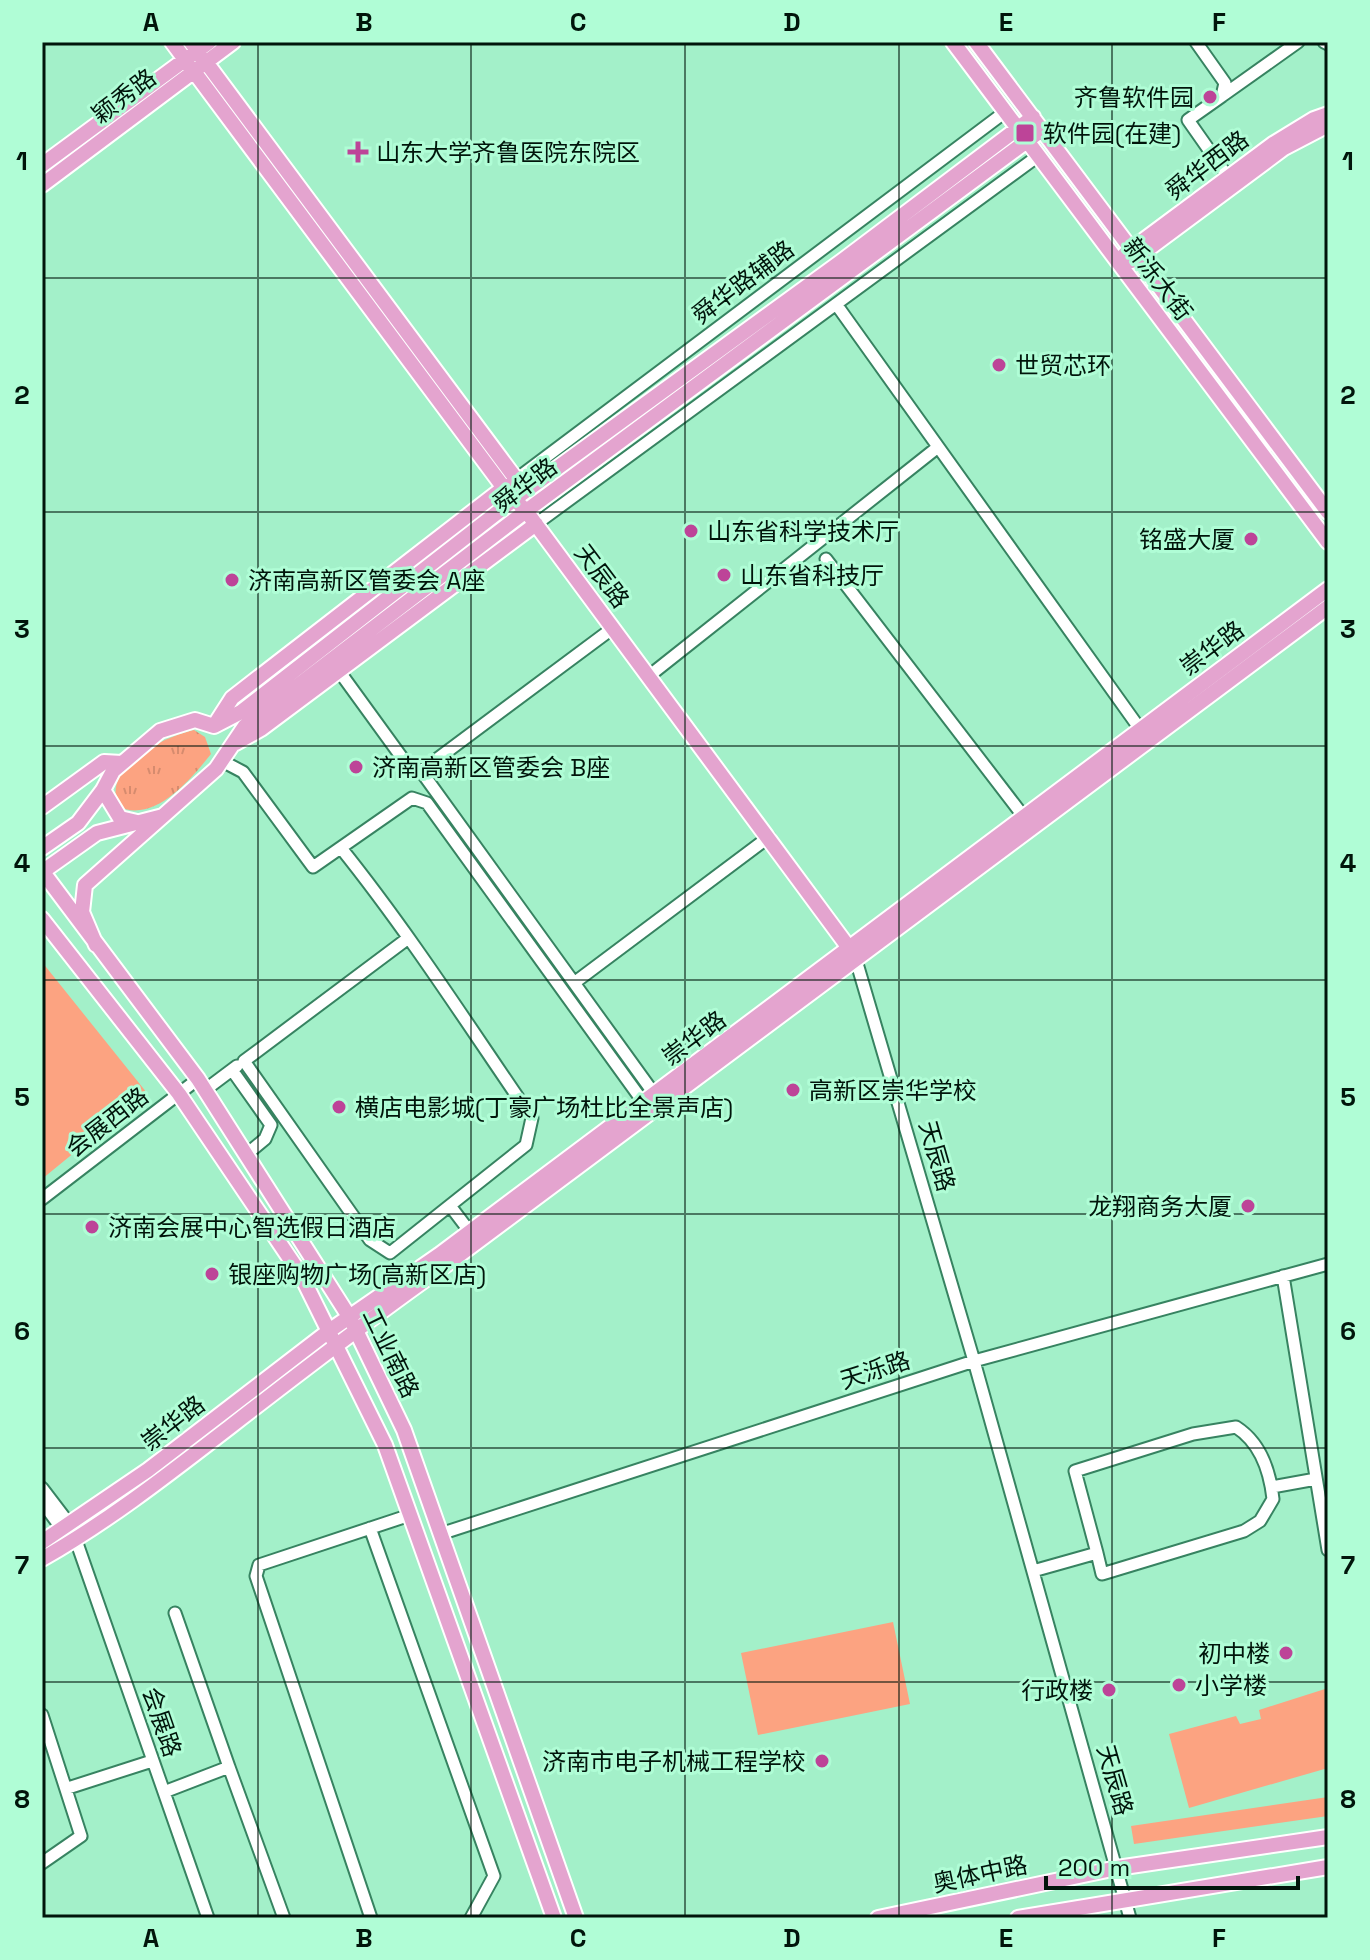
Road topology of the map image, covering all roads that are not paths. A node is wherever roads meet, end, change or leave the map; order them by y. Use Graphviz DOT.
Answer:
graph roads {
  1 [pos="172,42"];
  2 [pos="233,42"];
  3 [pos="953,42"];
  4 [pos="976,42"];
  5 [pos="1196,42"];
  6 [pos="1298,42"];
  7 [pos="197,54"];
  8 [pos="1222,96"];
  9 [pos="1005,112"];
  10 [pos="1328,114"];
  11 [pos="1038,123"];
  12 [pos="1328,125"];
  13 [pos="1022,135"];
  14 [pos="1038,156"];
  15 [pos="42,165"];
  16 [pos="1228,177"];
  17 [pos="42,185"];
  18 [pos="1134,253"];
  19 [pos="1120,264"];
  20 [pos="836,304"];
  21 [pos="938,447"];
  22 [pos="511,488"];
  23 [pos="526,511"];
  24 [pos="1328,512"];
  25 [pos="536,524"];
  26 [pos="1328,542"];
  27 [pos="826,559"];
  28 [pos="1328,589"];
  29 [pos="1328,607"];
  30 [pos="613,628"];
  31 [pos="339,671"];
  32 [pos="649,676"];
  33 [pos="214,726"];
  34 [pos="1140,729"];
  35 [pos="226,754"];
  36 [pos="122,763"];
  37 [pos="421,771"];
  38 [pos="103,790"];
  39 [pos="42,807"];
  40 [pos="167,815"];
  41 [pos="1024,817"];
  42 [pos="137,822"];
  43 [pos="769,837"];
  44 [pos="42,848"];
  45 [pos="341,848"];
  46 [pos="42,871"];
  47 [pos="42,919"];
  48 [pos="407,939"];
  49 [pos="96,945"];
  50 [pos="854,954"];
  51 [pos="574,983"];
  52 [pos="244,1061"];
  53 [pos="232,1070"];
  54 [pos="202,1084"];
  55 [pos="179,1094"];
  56 [pos="649,1099"];
  57 [pos="247,1154"];
  58 [pos="42,1199"];
  59 [pos="451,1207"];
  60 [pos="470,1232"];
  61 [pos="1328,1264"];
  62 [pos="1283,1276"];
  63 [pos="352,1324"];
  64 [pos="332,1338"];
  65 [pos="974,1361"];
  66 [pos="1316,1479"];
  67 [pos="1272,1487"];
  68 [pos="42,1488"];
  69 [pos="42,1502"];
  70 [pos="410,1515"];
  71 [pos="370,1528"];
  72 [pos="69,1532"];
  73 [pos="440,1534"];
  74 [pos="42,1542"];
  75 [pos="1328,1550"];
  76 [pos="1097,1553"];
  77 [pos="42,1559"];
  78 [pos="1033,1571"];
  79 [pos="175,1613"];
  80 [pos="42,1715"];
  81 [pos="152,1761"];
  82 [pos="229,1767"];
  83 [pos="68,1788"];
  84 [pos="164,1792"];
  85 [pos="1328,1837"];
  86 [pos="42,1863"];
  87 [pos="1328,1867"];
  88 [pos="1117,1868"];
  89 [pos="1125,1899"];
  90 [pos="208,1918"];
  91 [pos="284,1918"];
  92 [pos="371,1918"];
  93 [pos="471,1918"];
  94 [pos="554,1918"];
  95 [pos="576,1918"];
  96 [pos="878,1918"];
  97 [pos="1018,1918"];
  98 [pos="1130,1918"];
  1 -- 7 [label="main road, 天辰路"];
  2 -- 7 [label="main road, 颖秀路"];
  3 -- 9 [label="main road, 新泺大街"];
  4 -- 11 [label="main road, 新泺大街"];
  5 -- 8 [label="street"];
  6 -- 8 [label="street"];
  7 -- 15 [label="main road, 颖秀路"];
  7 -- 17 [label="main road, 颖秀路"];
  7 -- 22 [label="main road, 天辰路"];
  8 -- 16 [label="street"];
  9 -- 13 [label="main road, 新泺大街"];
  9 -- 22 [label="street, 舜华路辅路"];
  10 -- 16 [label="main road, 舜华西路"];
  11 -- 13 [label="main road, 舜华路"];
  11 -- 18 [label="main road, 新泺大街"];
  12 -- 18 [label="main road, 舜华西路"];
  13 -- 14 [label="main road, 新泺大街"];
  13 -- 22 [label="main road, 舜华路"];
  13 -- 23 [label="main road, 舜华路"];
  14 -- 19 [label="main road, 新泺大街"];
  14 -- 20 [label="street"];
  16 -- 18 [label="main road, 舜华西路"];
  18 -- 19 [label="main road, 舜华西路"];
  18 -- 24 [label="main road, 新泺大街"];
  19 -- 26 [label="main road, 新泺大街"];
  20 -- 21 [label="street"];
  20 -- 25 [label="street"];
  21 -- 32 [label="street"];
  21 -- 34 [label="street"];
  22 -- 23 [label="main road, 天辰路"];
  22 -- 33 [label="main road, 舜华路"];
  23 -- 25 [label="main road, 天辰路"];
  23 -- 35 [label="main road, 舜华路"];
  25 -- 30 [label="main road, 天辰路"];
  25 -- 31 [label="main road"];
  27 -- 41 [label="street"];
  28 -- 34 [label="main road, 崇华路"];
  29 -- 50 [label="main road, 崇华路"];
  30 -- 32 [label="main road, 天辰路"];
  30 -- 37 [label="street"];
  31 -- 35 [label="main road"];
  31 -- 37 [label="street"];
  32 -- 43 [label="main road, 天辰路"];
  33 -- 35 [label="main road"];
  33 -- 36 [label="main road"];
  34 -- 41 [label="main road, 崇华路"];
  35 -- 40 [label="main road, 舜华路"];
  35 -- 45 [label="street"];
  36 -- 38 [label="main road"];
  36 -- 39 [label="main road"];
  37 -- 51 [label="street"];
  38 -- 42 [label="main road"];
  38 -- 44 [label="main road"];
  40 -- 42 [label="main road"];
  40 -- 49 [label="main road, 舜华路"];
  41 -- 50 [label="main road, 崇华路"];
  42 -- 46 [label="main road"];
  43 -- 50 [label="main road, 天辰路"];
  43 -- 51 [label="street"];
  45 -- 48 [label="street"];
  45 -- 56 [label="street"];
  46 -- 49 [label="main road, 工业南路"];
  47 -- 55 [label="main road, 工业南路"];
  48 -- 52 [label="street, 会展西路"];
  48 -- 59 [label="street"];
  49 -- 54 [label="main road, 工业南路"];
  50 -- 56 [label="main road, 崇华路"];
  50 -- 63 [label="main road, 崇华路"];
  50 -- 65 [label="street, 天辰路"];
  51 -- 56 [label="street"];
  52 -- 53 [label="street, 会展西路"];
  52 -- 59 [label="street"];
  53 -- 54 [label="street, 会展西路"];
  53 -- 57 [label="street"];
  54 -- 55 [label="street, 会展西路"];
  54 -- 57 [label="main road, 工业南路"];
  55 -- 58 [label="street, 会展西路"];
  55 -- 64 [label="main road, 工业南路"];
  56 -- 60 [label="main road, 崇华路"];
  57 -- 63 [label="main road, 工业南路"];
  59 -- 60 [label="street"];
  60 -- 63 [label="main road, 崇华路"];
  61 -- 62 [label="street, 天泺路"];
  62 -- 65 [label="street, 天泺路"];
  62 -- 66 [label="street"];
  63 -- 64 [label="main road, 崇华路"];
  63 -- 73 [label="main road, 工业南路"];
  64 -- 70 [label="main road, 工业南路"];
  64 -- 72 [label="main road, 崇华路"];
  65 -- 73 [label="street, 天泺路"];
  65 -- 78 [label="street, 天辰路"];
  66 -- 67 [label="street"];
  66 -- 75 [label="street"];
  67 -- 76 [label="street"];
  67 -- 76 [label="street"];
  68 -- 72 [label="street, 会展路"];
  69 -- 72 [label="street, 会展路"];
  70 -- 71 [label="street"];
  70 -- 94 [label="main road, 工业南路"];
  71 -- 92 [label="street"];
  71 -- 93 [label="street"];
  72 -- 74 [label="main road, 崇华路"];
  72 -- 77 [label="main road, 崇华路"];
  72 -- 81 [label="street, 会展路"];
  73 -- 95 [label="main road, 工业南路"];
  76 -- 78 [label="street"];
  78 -- 88 [label="street, 天辰路"];
  79 -- 82 [label="street"];
  80 -- 83 [label="street"];
  81 -- 83 [label="street"];
  81 -- 84 [label="street, 会展路"];
  82 -- 84 [label="street"];
  82 -- 91 [label="street"];
  83 -- 86 [label="street"];
  84 -- 90 [label="street, 会展路"];
  85 -- 88 [label="main road, 奥体中路"];
  87 -- 89 [label="main road"];
  88 -- 89 [label="street, 天辰路"];
  88 -- 96 [label="main road, 奥体中路"];
  89 -- 97 [label="main road"];
  89 -- 98 [label="street, 天辰路"];
}
